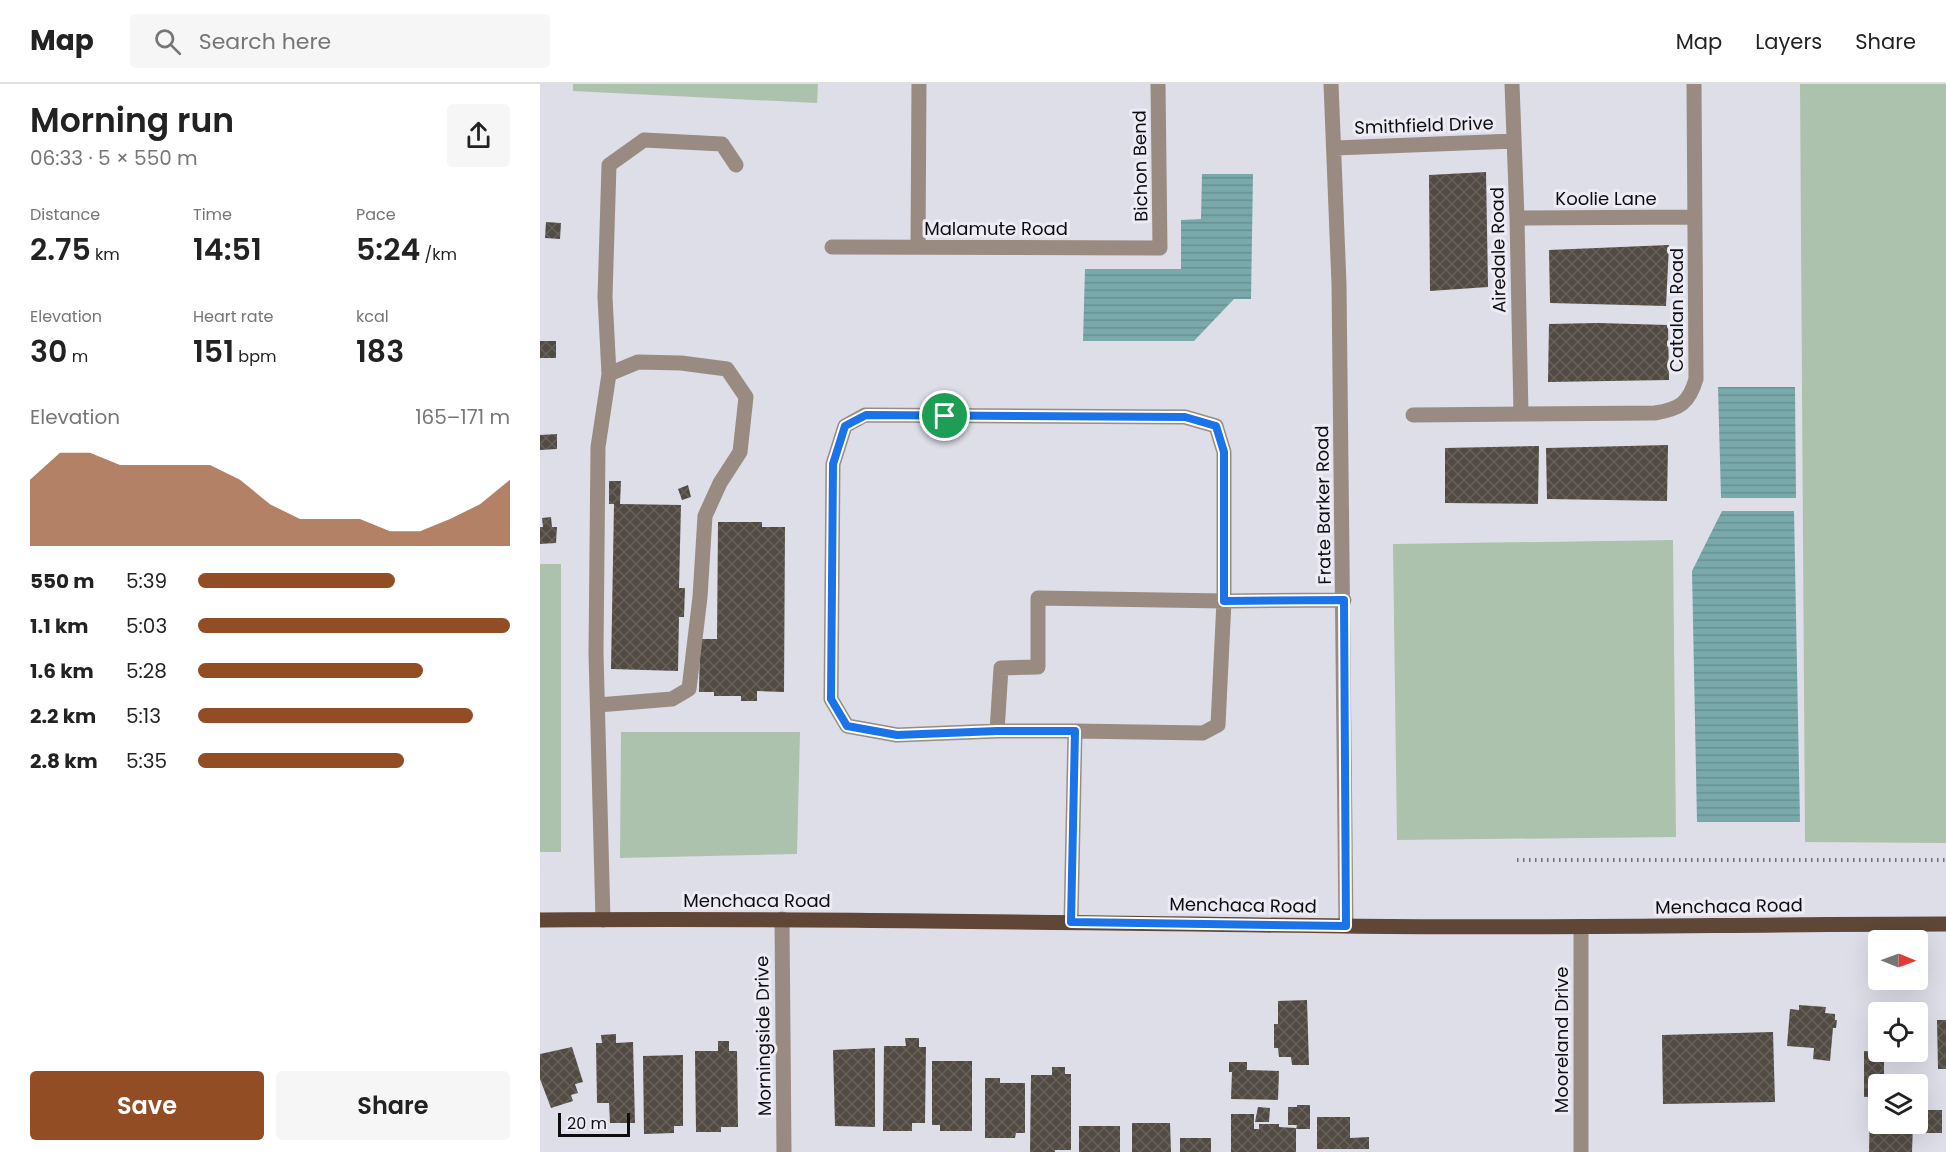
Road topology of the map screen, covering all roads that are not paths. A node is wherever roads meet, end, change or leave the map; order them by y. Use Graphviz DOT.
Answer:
graph roads {
  1 [pos="919,84"];
  2 [pos="1158,84"];
  3 [pos="1331,84"];
  4 [pos="1512,84"];
  5 [pos="1694,84"];
  6 [pos="1514,141"];
  7 [pos="1335,148"];
  8 [pos="736,165"];
  9 [pos="1695,216"];
  10 [pos="1517,218"];
  11 [pos="832,247"];
  12 [pos="918,247"];
  13 [pos="1160,248"];
  14 [pos="609,374"];
  15 [pos="1521,414"];
  16 [pos="1413,415"];
  17 [pos="1344,600"];
  18 [pos="1224,601"];
  19 [pos="598,705"];
  20 [pos="997,731"];
  21 [pos="1075,731"];
  22 [pos="782,919"];
  23 [pos="540,920"];
  24 [pos="603,920"];
  25 [pos="1071,922"];
  26 [pos="1946,924"];
  27 [pos="1346,926"];
  28 [pos="1581,927"];
  29 [pos="784,1152"];
  30 [pos="1581,1152"];
  1 -- 12 [label="street"];
  2 -- 13 [label="street, Bichon Bend"];
  3 -- 7 [label="street, Frate Barker Road"];
  4 -- 6 [label="street, Airedale Road"];
  5 -- 9 [label="street, Catalan Road"];
  6 -- 7 [label="street, Smithfield Drive"];
  6 -- 10 [label="street, Airedale Road"];
  7 -- 17 [label="street, Frate Barker Road"];
  8 -- 14 [label="street"];
  9 -- 10 [label="street, Koolie Lane"];
  9 -- 15 [label="street, Catalan Road"];
  10 -- 15 [label="street, Airedale Road"];
  11 -- 12 [label="street, Malamute Road"];
  12 -- 13 [label="street, Malamute Road"];
  14 -- 19 [label="street"];
  14 -- 19 [label="street"];
  15 -- 16 [label="street, Catalan Road"];
  17 -- 18 [label="street"];
  17 -- 27 [label="street, Frate Barker Road"];
  18 -- 20 [label="street"];
  18 -- 20 [label="street"];
  18 -- 21 [label="street"];
  19 -- 24 [label="street"];
  20 -- 21 [label="street"];
  21 -- 25 [label="street"];
  22 -- 24 [label="main road, Menchaca Road"];
  22 -- 25 [label="main road, Menchaca Road"];
  22 -- 29 [label="street, Morningside Drive"];
  23 -- 24 [label="main road, Menchaca Road"];
  25 -- 27 [label="main road, Menchaca Road"];
  26 -- 28 [label="main road, Menchaca Road"];
  27 -- 28 [label="main road, Menchaca Road"];
  28 -- 30 [label="street, Mooreland Drive"];
}
